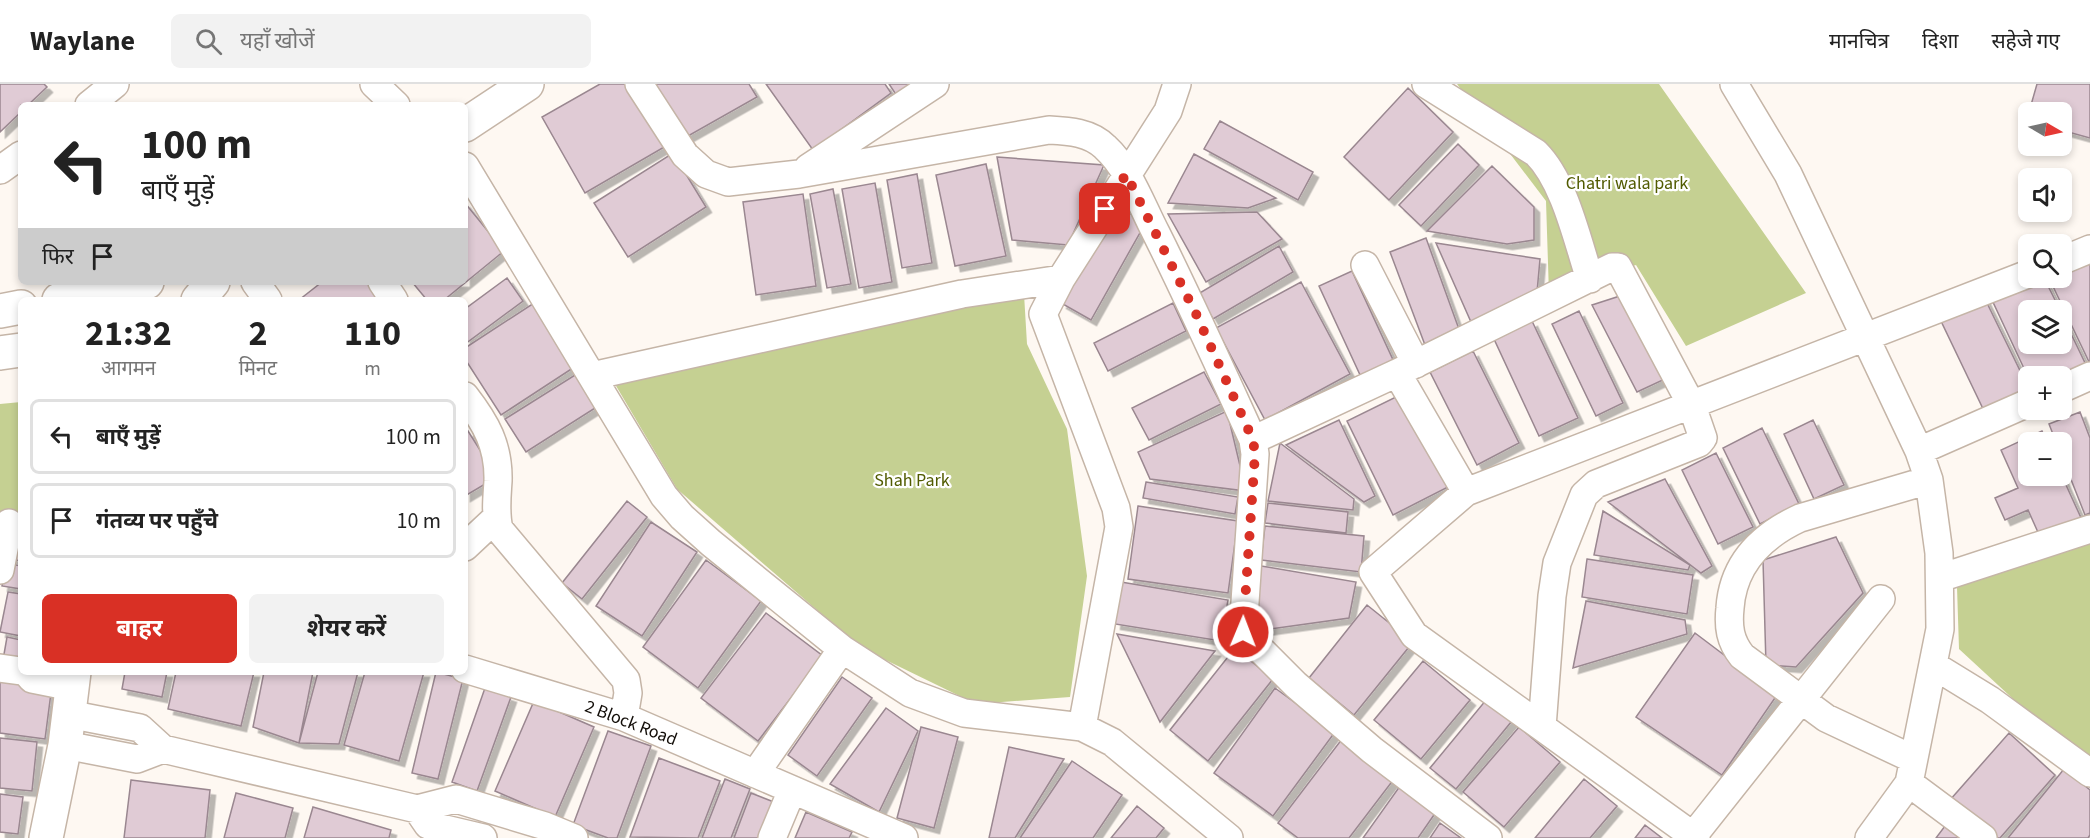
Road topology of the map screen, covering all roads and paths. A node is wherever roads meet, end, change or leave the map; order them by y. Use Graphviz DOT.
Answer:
graph roads {
  1 [pos="116,84"];
  2 [pos="374,84"];
  3 [pos="527,84"];
  4 [pos="639,84"];
  5 [pos="935,84"];
  6 [pos="1177,84"];
  7 [pos="1426,84"];
  8 [pos="1734,84"];
  9 [pos="92,102"];
  10 [pos="393,102"];
  11 [pos="468,123"];
  12 [pos="18,157"];
  13 [pos="0,170"];
  14 [pos="468,171"];
  15 [pos="799,174"];
  16 [pos="1126,174"];
  17 [pos="2090,249"];
  18 [pos="2072,256"];
  19 [pos="1365,265"];
  20 [pos="2018,278"];
  21 [pos="1061,279"];
  22 [pos="1590,279"];
  23 [pos="132,285"];
  24 [pos="210,285"];
  25 [pos="74,297"];
  26 [pos="200,297"];
  27 [pos="18,308"];
  28 [pos="0,311"];
  29 [pos="1866,338"];
  30 [pos="18,350"];
  31 [pos="0,352"];
  32 [pos="1407,368"];
  33 [pos="592,376"];
  34 [pos="2090,376"];
  35 [pos="2072,384"];
  36 [pos="468,400"];
  37 [pos="1692,406"];
  38 [pos="2018,407"];
  39 [pos="1253,440"];
  40 [pos="1918,451"];
  41 [pos="1929,480"];
  42 [pos="1466,492"];
  43 [pos="496,518"];
  44 [pos="10,523"];
  45 [pos="2090,529"];
  46 [pos="468,544"];
  47 [pos="0,570"];
  48 [pos="1940,578"];
  49 [pos="1881,599"];
  50 [pos="842,649"];
  51 [pos="1933,665"];
  52 [pos="0,668"];
  53 [pos="468,670"];
  54 [pos="18,671"];
  55 [pos="29,675"];
  56 [pos="1800,699"];
  57 [pos="70,705"];
  58 [pos="624,717"];
  59 [pos="1082,727"];
  60 [pos="1542,728"];
  61 [pos="1911,771"];
  62 [pos="2090,773"];
  63 [pos="755,774"];
  64 [pos="792,790"];
  65 [pos="417,809"];
  66 [pos="1694,837"];
  67 [pos="46,838"];
  68 [pos="483,838"];
  69 [pos="574,838"];
  70 [pos="772,838"];
  71 [pos="904,838"];
  72 [pos="1229,838"];
  73 [pos="1488,838"];
  74 [pos="1869,838"];
  75 [pos="1983,838"];
  1 -- 9 [label="street"];
  2 -- 10 [label="street"];
  3 -- 11 [label="street"];
  4 -- 15 [label="street"];
  5 -- 15 [label="street"];
  6 -- 16 [label="street"];
  7 -- 22 [label="street"];
  8 -- 29 [label="street"];
  12 -- 13 [label="street"];
  14 -- 33 [label="street"];
  15 -- 16 [label="street"];
  16 -- 21 [label="street"];
  16 -- 39 [label="street"];
  17 -- 18 [label="street"];
  19 -- 32 [label="street"];
  20 -- 29 [label="street"];
  21 -- 33 [label="street"];
  21 -- 59 [label="street"];
  22 -- 32 [label="street"];
  22 -- 37 [label="street"];
  23 -- 25 [label="street"];
  24 -- 26 [label="street"];
  27 -- 28 [label="street"];
  29 -- 37 [label="street"];
  29 -- 40 [label="street"];
  30 -- 31 [label="street"];
  32 -- 39 [label="street"];
  32 -- 42 [label="street"];
  33 -- 50 [label="street"];
  34 -- 35 [label="street"];
  36 -- 43 [label="street"];
  37 -- 42 [label="street"];
  37 -- 60 [label="street"];
  38 -- 40 [label="street"];
  39 -- 73 [label="street"];
  40 -- 41 [label="street"];
  41 -- 48 [label="street"];
  41 -- 56 [label="street"];
  42 -- 60 [label="street"];
  43 -- 46 [label="street"];
  43 -- 58 [label="street"];
  44 -- 47 [label="street"];
  45 -- 48 [label="street"];
  48 -- 51 [label="street"];
  49 -- 56 [label="street"];
  50 -- 59 [label="street"];
  50 -- 63 [label="street"];
  51 -- 61 [label="street"];
  51 -- 62 [label="street"];
  52 -- 54 [label="street"];
  53 -- 58 [label="street, 2 Block Road"];
  55 -- 57 [label="street"];
  56 -- 61 [label="street"];
  56 -- 66 [label="street"];
  57 -- 65 [label="street"];
  57 -- 67 [label="street"];
  58 -- 63 [label="street, 2 Block Road"];
  59 -- 72 [label="street"];
  60 -- 66 [label="street"];
  61 -- 74 [label="street"];
  61 -- 75 [label="street"];
  63 -- 64 [label="street, 2 Block Road"];
  64 -- 70 [label="street"];
  64 -- 71 [label="street, 2 Block Road"];
  65 -- 68 [label="street"];
  65 -- 69 [label="street"];
}
